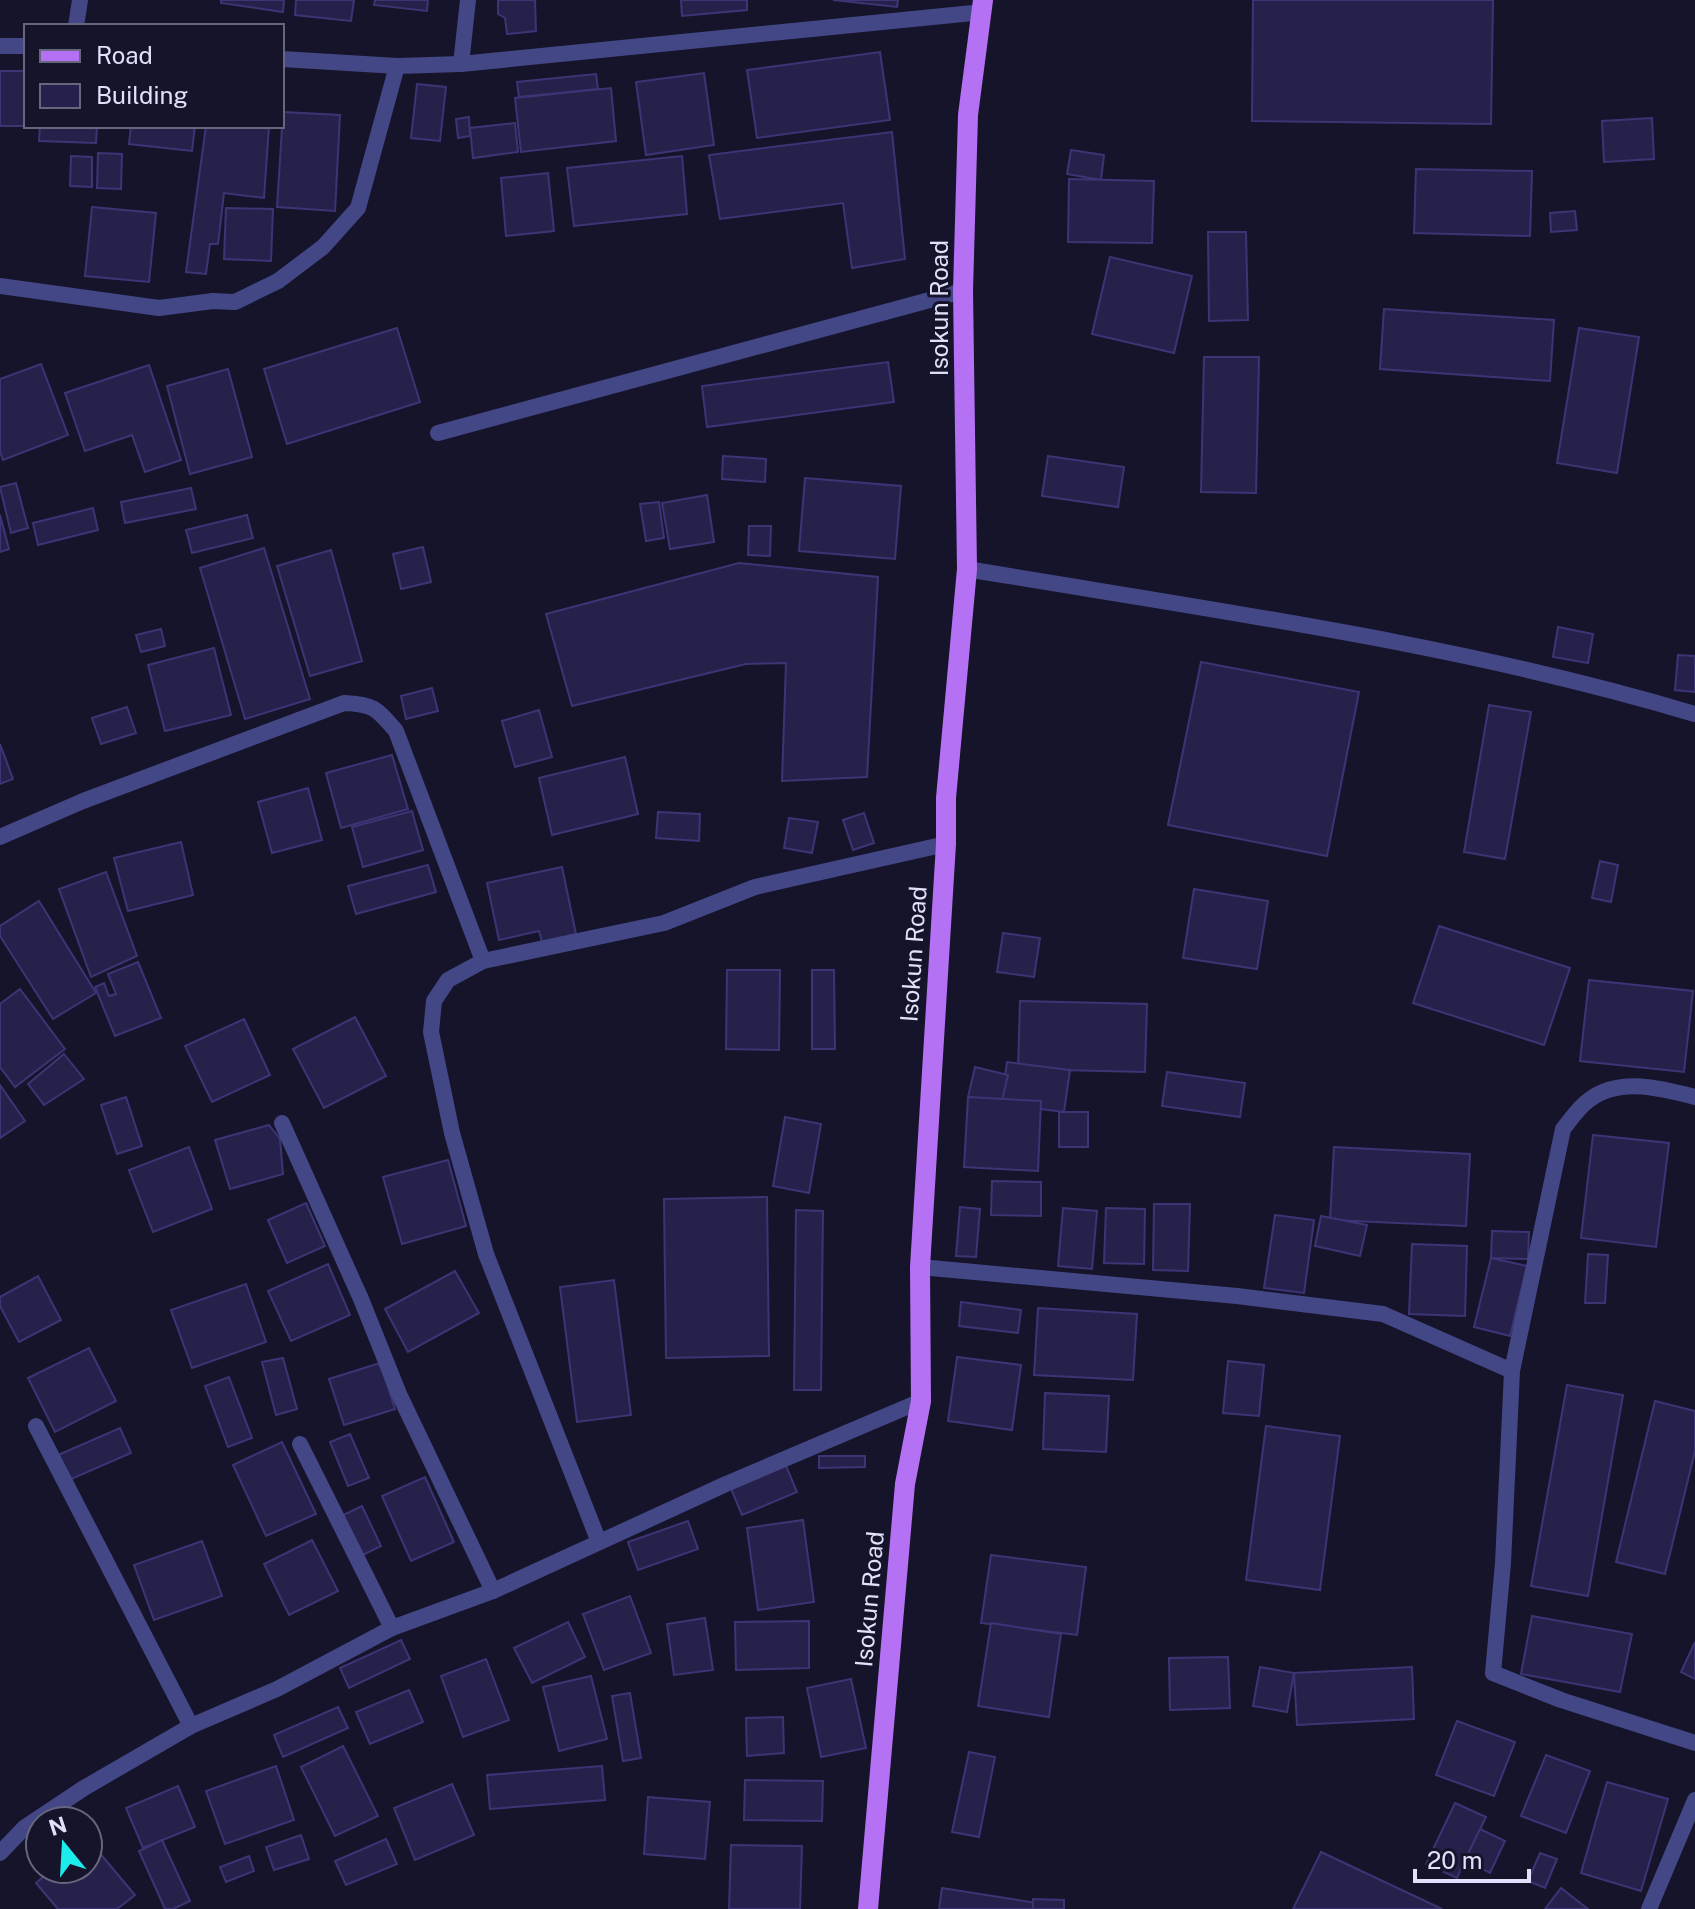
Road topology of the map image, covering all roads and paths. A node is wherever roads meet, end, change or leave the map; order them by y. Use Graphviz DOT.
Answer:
graph roads {
  1 [pos="80,0"];
  2 [pos="468,0"];
  3 [pos="983,6"];
  4 [pos="76,24"];
  5 [pos="0,46"];
  6 [pos="24,46"];
  7 [pos="284,59"];
  8 [pos="461,64"];
  9 [pos="397,66"];
  10 [pos="0,286"];
  11 [pos="963,291"];
  12 [pos="438,433"];
  13 [pos="967,569"];
  14 [pos="1695,714"];
  15 [pos="0,837"];
  16 [pos="946,844"];
  17 [pos="483,961"];
  18 [pos="1695,1097"];
  19 [pos="282,1123"];
  20 [pos="920,1267"];
  21 [pos="1512,1371"];
  22 [pos="921,1401"];
  23 [pos="36,1426"];
  24 [pos="300,1444"];
  25 [pos="599,1542"];
  26 [pos="493,1591"];
  27 [pos="392,1628"];
  28 [pos="191,1726"];
  29 [pos="1695,1743"];
  30 [pos="1695,1800"];
  31 [pos="0,1853"];
  32 [pos="868,1909"];
  33 [pos="1649,1909"];
  1 -- 4 [label="street"];
  2 -- 8 [label="street"];
  3 -- 8 [label="street"];
  3 -- 11 [label="main road, Isokun Road"];
  5 -- 6 [label="street"];
  7 -- 9 [label="street"];
  8 -- 9 [label="street"];
  9 -- 10 [label="street"];
  11 -- 12 [label="street"];
  11 -- 13 [label="main road, Isokun Road"];
  13 -- 14 [label="street"];
  13 -- 16 [label="main road, Isokun Road"];
  15 -- 17 [label="street"];
  16 -- 17 [label="street"];
  16 -- 20 [label="main road, Isokun Road"];
  17 -- 25 [label="street"];
  18 -- 21 [label="street"];
  19 -- 26 [label="street"];
  20 -- 21 [label="street"];
  20 -- 22 [label="main road, Isokun Road"];
  21 -- 29 [label="street"];
  22 -- 25 [label="street"];
  22 -- 32 [label="main road, Isokun Road"];
  23 -- 28 [label="street"];
  24 -- 27 [label="street"];
  25 -- 26 [label="street"];
  26 -- 27 [label="street"];
  27 -- 28 [label="street"];
  28 -- 31 [label="street"];
  30 -- 33 [label="street"];
}
